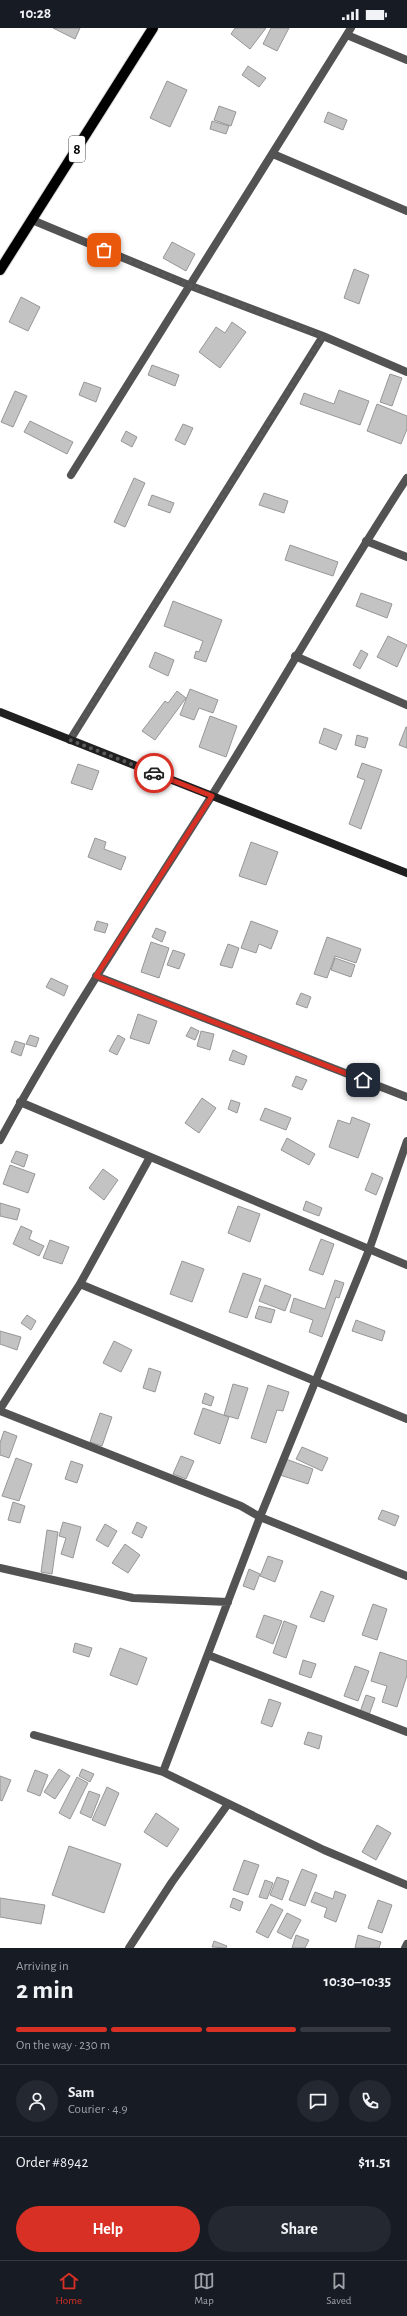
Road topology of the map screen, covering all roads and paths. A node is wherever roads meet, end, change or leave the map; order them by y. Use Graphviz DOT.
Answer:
graph roads {
  1 [pos="152,28"];
  2 [pos="349,32"];
  3 [pos="407,60"];
  4 [pos="273,154"];
  5 [pos="407,212"];
  6 [pos="32,220"];
  7 [pos="0,270"];
  8 [pos="191,286"];
  9 [pos="323,336"];
  10 [pos="407,372"];
  11 [pos="71,475"];
  12 [pos="407,478"];
  13 [pos="366,541"];
  14 [pos="407,557"];
  15 [pos="295,656"];
  16 [pos="407,705"];
  17 [pos="0,712"];
  18 [pos="70,740"];
  19 [pos="212,796"];
  20 [pos="407,873"];
  21 [pos="96,976"];
  22 [pos="407,1097"];
  23 [pos="20,1102"];
  24 [pos="0,1140"];
  25 [pos="407,1141"];
  26 [pos="150,1157"];
  27 [pos="369,1250"];
  28 [pos="407,1265"];
  29 [pos="80,1284"];
  30 [pos="315,1381"];
  31 [pos="0,1410"];
  32 [pos="407,1419"];
  33 [pos="260,1518"];
  34 [pos="0,1568"];
  35 [pos="407,1576"];
  36 [pos="228,1602"];
  37 [pos="208,1655"];
  38 [pos="407,1732"];
  39 [pos="34,1735"];
  40 [pos="163,1772"];
  41 [pos="228,1804"];
  42 [pos="407,1885"];
  43 [pos="407,1944"];
  44 [pos="130,1948"];
  45 [pos="405,1948"];
  1 -- 6 [label="main road, 8"];
  2 -- 3 [label="street"];
  2 -- 4 [label="street"];
  4 -- 5 [label="street"];
  4 -- 8 [label="street"];
  6 -- 7 [label="main road, 8"];
  6 -- 8 [label="street"];
  8 -- 9 [label="street"];
  8 -- 11 [label="street"];
  9 -- 10 [label="street"];
  9 -- 18 [label="street"];
  12 -- 13 [label="street"];
  13 -- 14 [label="street"];
  13 -- 15 [label="street"];
  15 -- 16 [label="street"];
  15 -- 19 [label="street"];
  17 -- 18 [label="street"];
  18 -- 19 [label="street"];
  19 -- 20 [label="street"];
  19 -- 21 [label="street"];
  21 -- 22 [label="street"];
  21 -- 23 [label="street"];
  23 -- 24 [label="street"];
  23 -- 26 [label="street"];
  25 -- 27 [label="street"];
  26 -- 27 [label="street"];
  26 -- 29 [label="street"];
  27 -- 28 [label="street"];
  27 -- 30 [label="street"];
  29 -- 30 [label="street"];
  29 -- 31 [label="street"];
  30 -- 32 [label="street"];
  30 -- 33 [label="street"];
  31 -- 33 [label="street"];
  33 -- 35 [label="street"];
  33 -- 36 [label="street"];
  34 -- 36 [label="street"];
  36 -- 37 [label="street"];
  37 -- 38 [label="street"];
  37 -- 40 [label="street"];
  39 -- 40 [label="street"];
  40 -- 41 [label="street"];
  41 -- 42 [label="street"];
  41 -- 44 [label="street"];
  43 -- 45 [label="street"];
}
